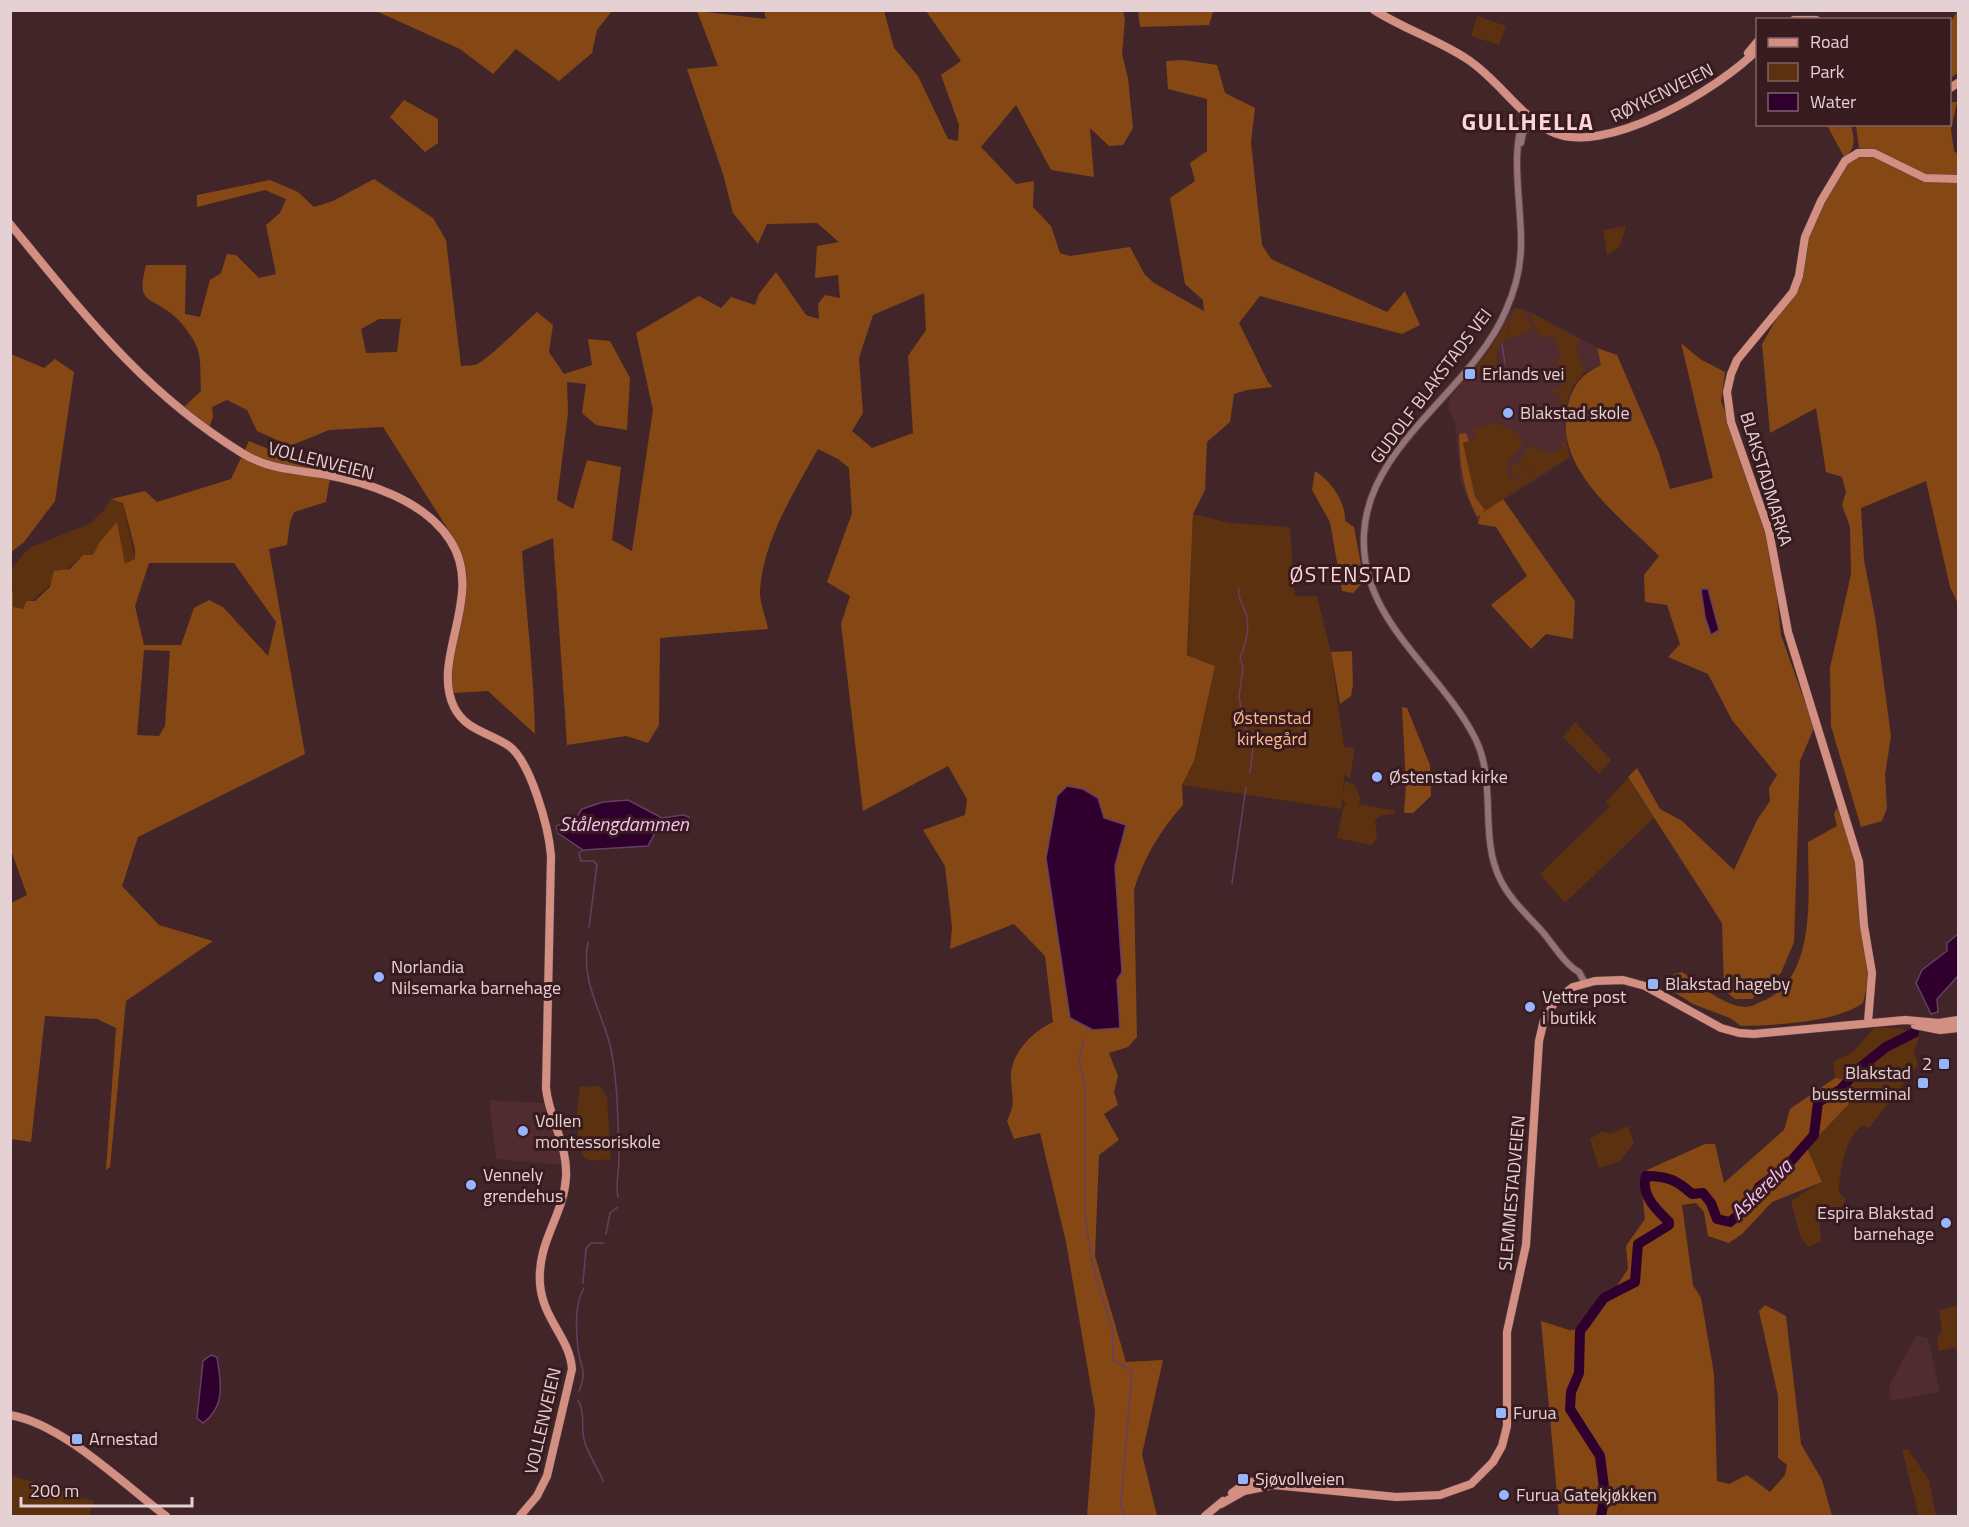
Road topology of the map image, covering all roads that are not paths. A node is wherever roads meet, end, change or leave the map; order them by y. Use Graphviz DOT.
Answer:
graph roads {
  1 [pos="1374,10"];
  2 [pos="1756,44"];
  3 [pos="1756,51"];
  4 [pos="1745,59"];
  5 [pos="1527,113"];
  6 [pos="1534,120"];
  7 [pos="1519,150"];
  8 [pos="1959,179"];
  9 [pos="10,224"];
  10 [pos="1582,983"];
  11 [pos="1959,1020"];
  12 [pos="1902,1021"];
  13 [pos="1868,1022"];
  14 [pos="1959,1028"];
  15 [pos="10,1415"];
  16 [pos="166,1516"];
  17 [pos="520,1516"];
  18 [pos="1205,1516"];
  1 -- 5 [label="main road, RØYKENVEIEN"];
  2 -- 4 [label="main road, RØYKENVEIEN"];
  3 -- 4 [label="main road, RØYKENVEIEN"];
  4 -- 6 [label="main road, RØYKENVEIEN"];
  5 -- 6 [label="main road, RØYKENVEIEN"];
  5 -- 7 [label="street, GUDOLF BLAKSTADS VEI"];
  6 -- 7 [label="street, GUDOLF BLAKSTADS VEI"];
  7 -- 10 [label="street, GUDOLF BLAKSTADS VEI"];
  8 -- 13 [label="main road, BLAKSTADMARKA"];
  9 -- 17 [label="main road, VOLLENVEIEN"];
  10 -- 13 [label="main road"];
  10 -- 18 [label="main road, SLEMMESTADVEIEN"];
  11 -- 12 [label="main road"];
  12 -- 13 [label="main road"];
  12 -- 14 [label="main road"];
  15 -- 16 [label="main road"];
}
